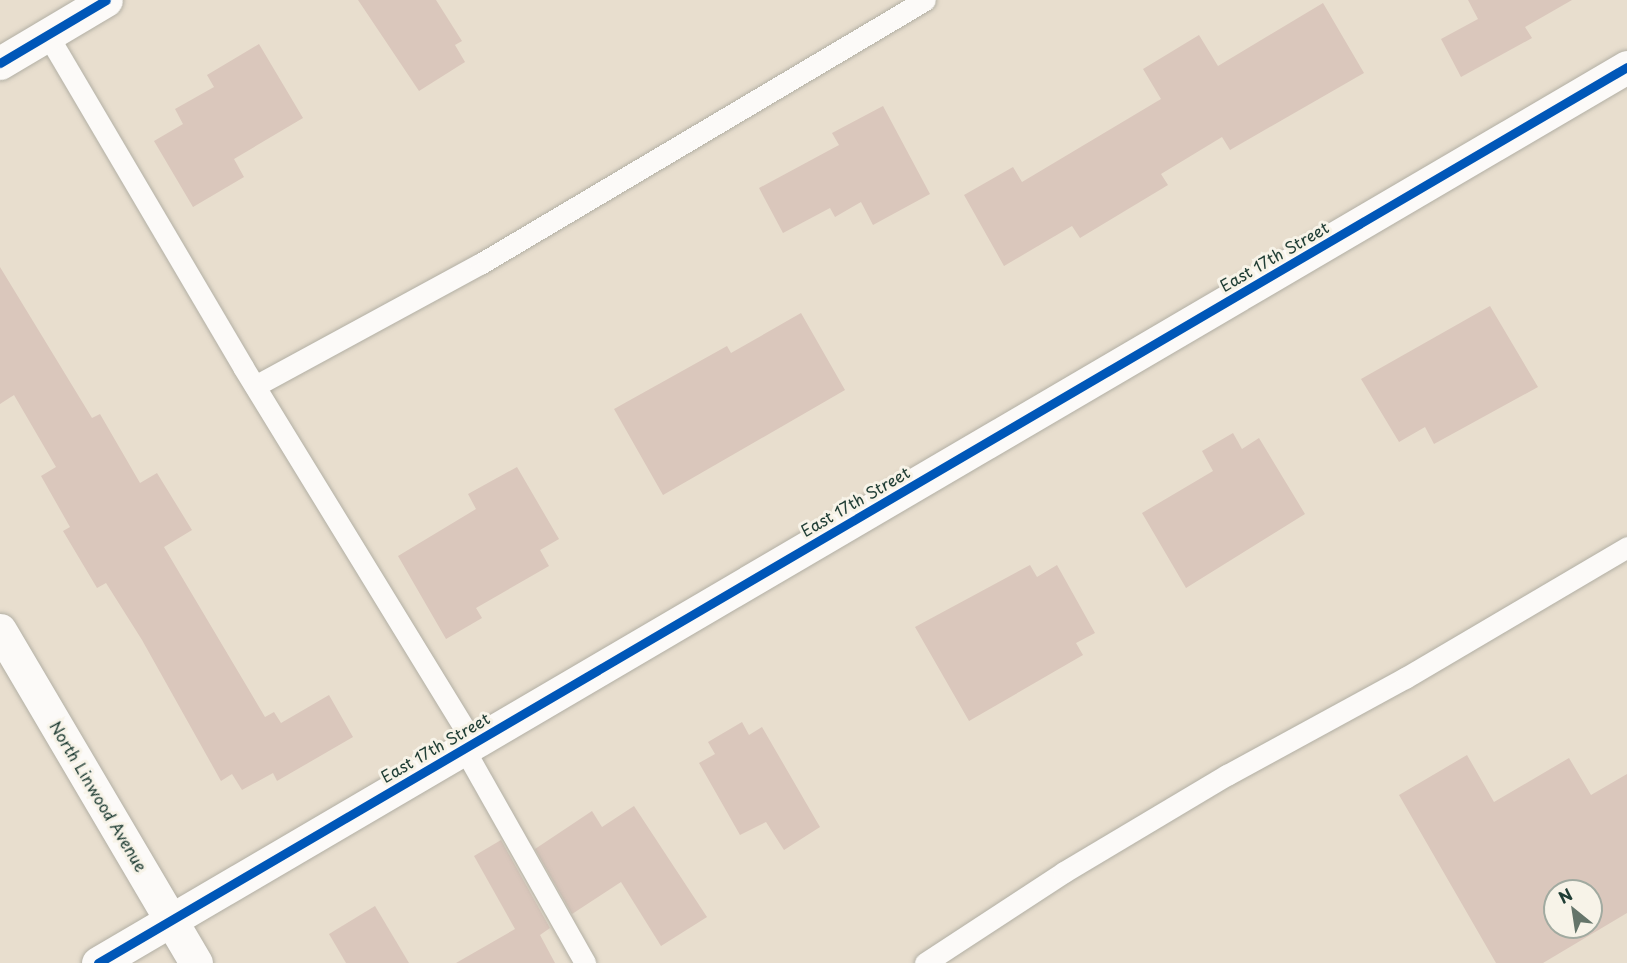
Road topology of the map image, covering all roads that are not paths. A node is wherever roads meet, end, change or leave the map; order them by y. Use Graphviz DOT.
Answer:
graph roads {
  1 [pos="106,0"];
  2 [pos="925,0"];
  3 [pos="46,34"];
  4 [pos="0,63"];
  5 [pos="1627,67"];
  6 [pos="255,386"];
  7 [pos="1627,548"];
  8 [pos="0,630"];
  9 [pos="468,745"];
  10 [pos="171,920"];
  11 [pos="98,963"];
  12 [pos="196,963"];
  13 [pos="585,963"];
  14 [pos="925,963"];
  1 -- 3 [label="street"];
  2 -- 6 [label="lane"];
  3 -- 4 [label="street"];
  3 -- 6 [label="lane"];
  5 -- 9 [label="street, East 17th Street"];
  6 -- 9 [label="lane"];
  7 -- 14 [label="lane"];
  8 -- 10 [label="street, North Linwood Avenue"];
  9 -- 10 [label="street, East 17th Street"];
  9 -- 13 [label="lane"];
  10 -- 11 [label="street, East 17th Street"];
  10 -- 12 [label="street, North Linwood Avenue"];
}
